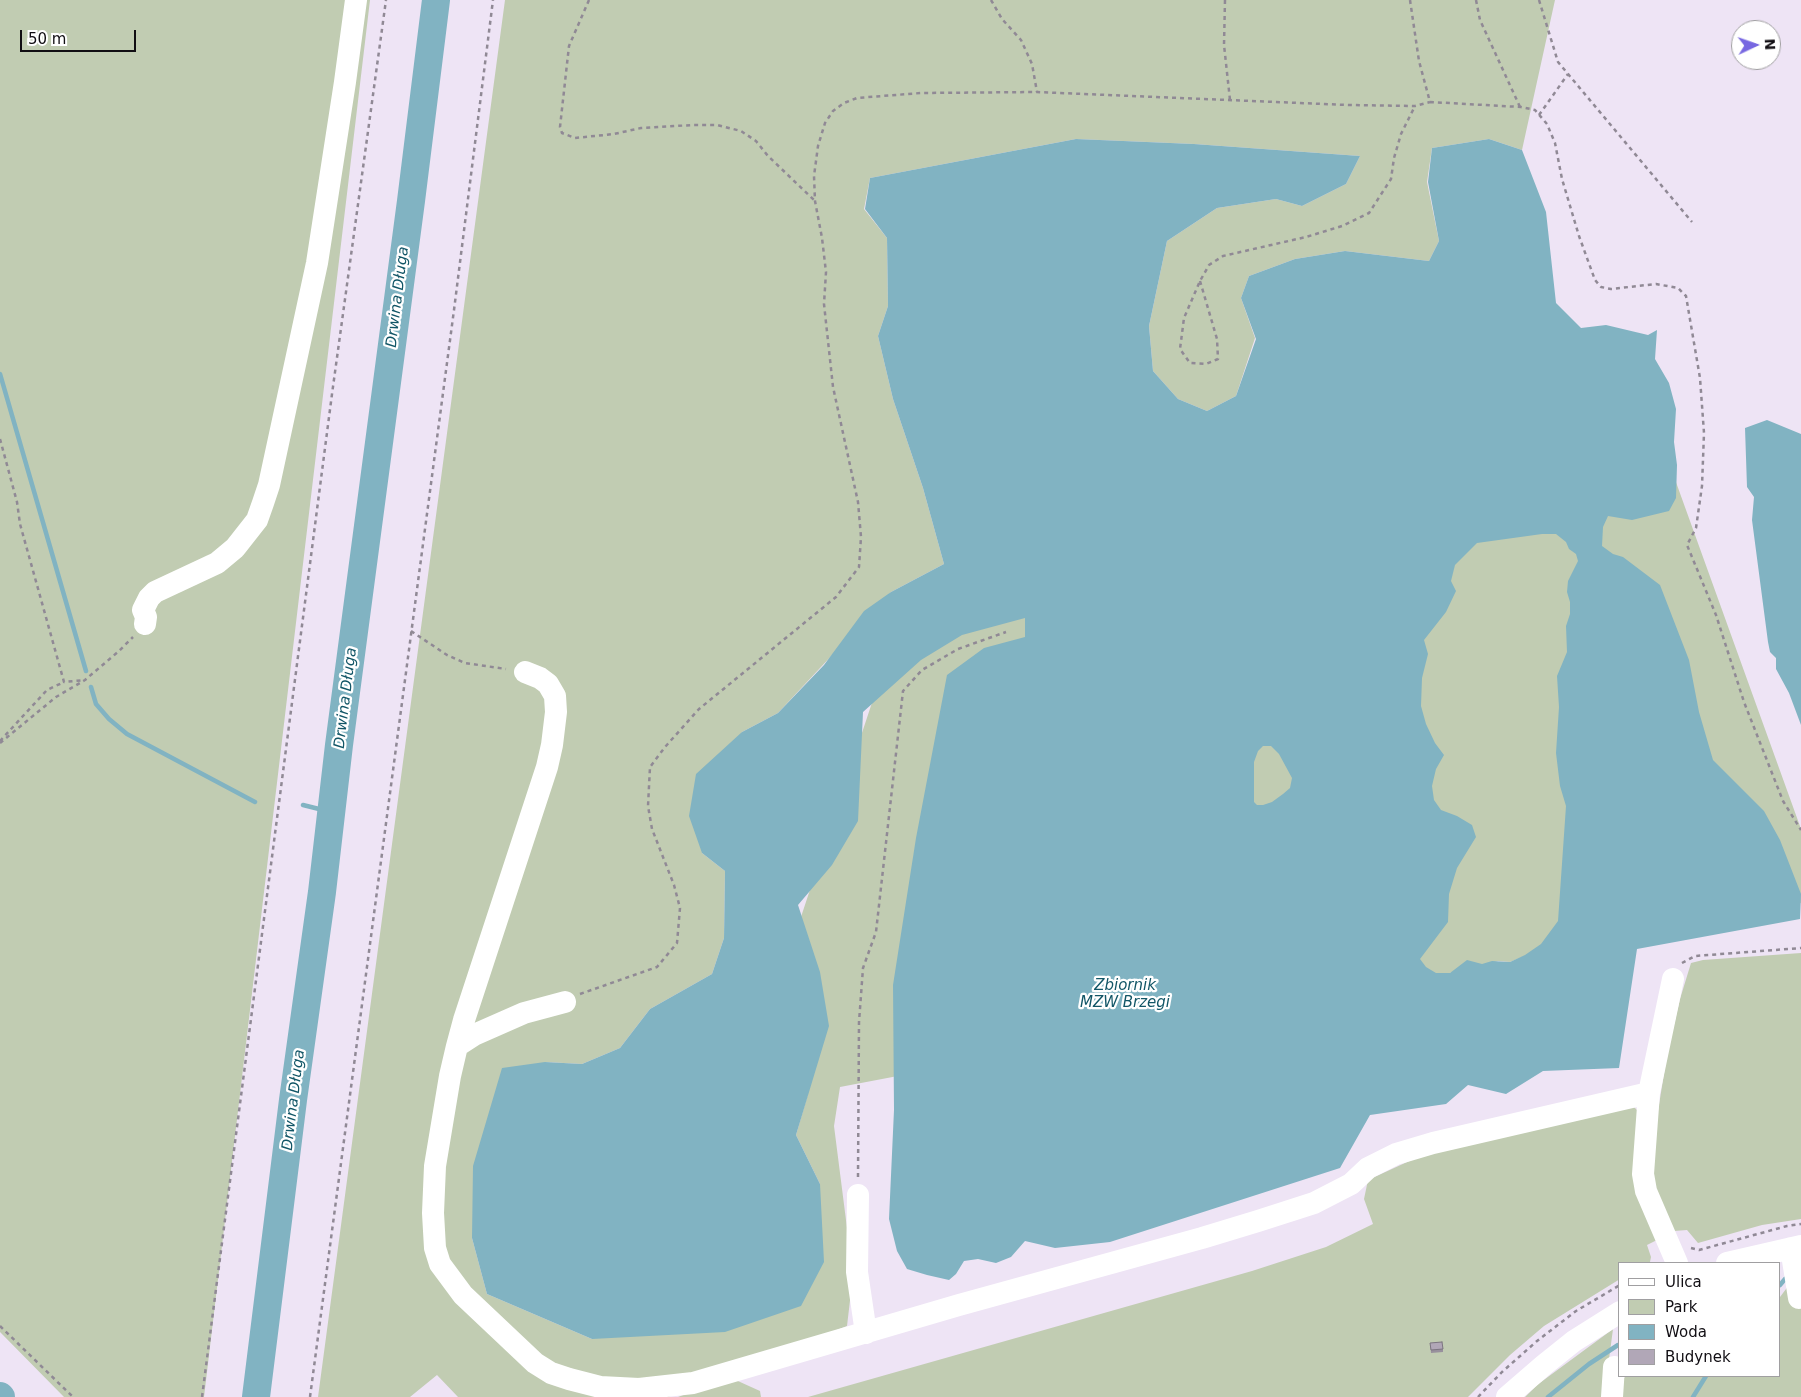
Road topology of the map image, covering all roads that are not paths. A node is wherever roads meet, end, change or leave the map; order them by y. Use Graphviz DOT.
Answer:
graph roads {
  1 [pos="356,0"];
  2 [pos="145,624"];
  3 [pos="525,672"];
  4 [pos="1673,979"];
  5 [pos="565,1002"];
  6 [pos="457,1046"];
  7 [pos="1649,1093"];
  8 [pos="858,1196"];
  9 [pos="1796,1247"];
  10 [pos="1673,1254"];
  11 [pos="1731,1262"];
  12 [pos="1799,1298"];
  13 [pos="1618,1313"];
  14 [pos="866,1333"];
  15 [pos="1614,1367"];
  16 [pos="1507,1397"];
  17 [pos="1612,1397"];
  1 -- 2 [label="street"];
  3 -- 6 [label="street"];
  4 -- 7 [label="street"];
  5 -- 6 [label="street"];
  6 -- 14 [label="street"];
  7 -- 10 [label="street"];
  7 -- 14 [label="street"];
  8 -- 14 [label="street"];
  9 -- 11 [label="street"];
  9 -- 12 [label="street"];
  13 -- 16 [label="street"];
  15 -- 17 [label="street"];
}
